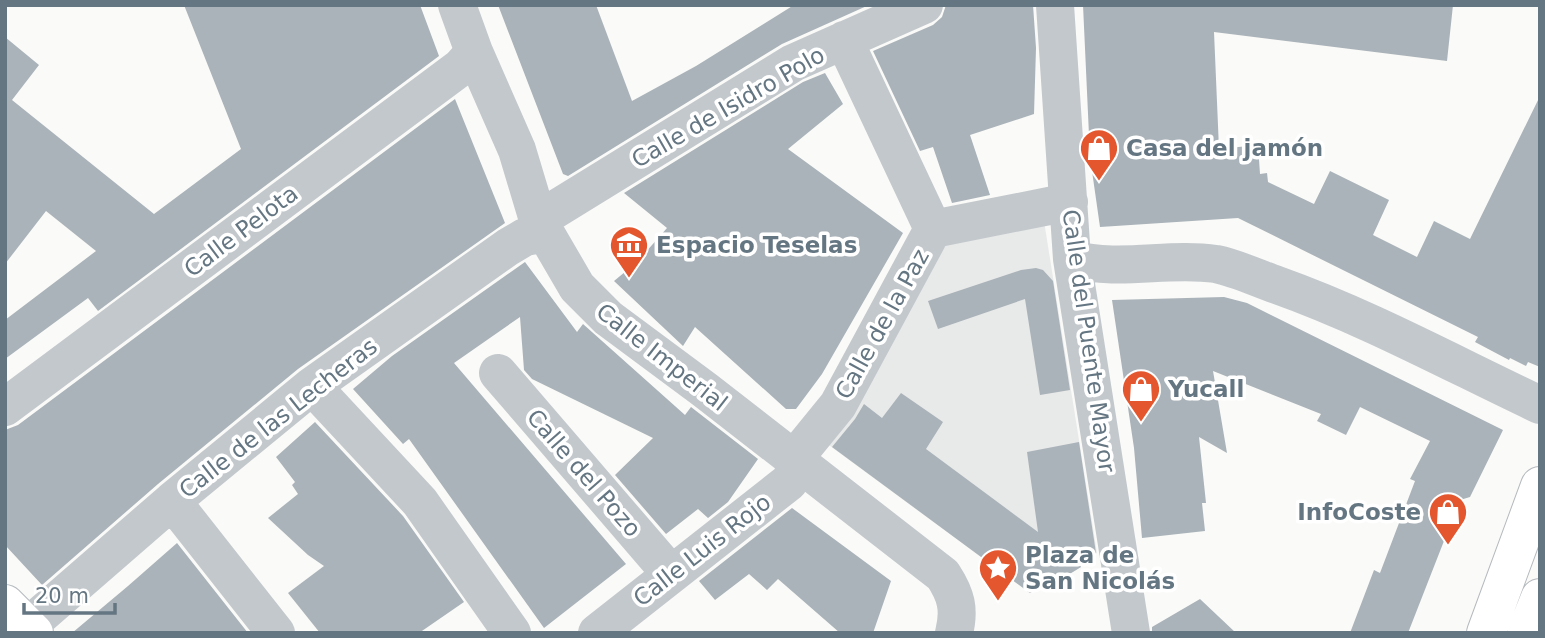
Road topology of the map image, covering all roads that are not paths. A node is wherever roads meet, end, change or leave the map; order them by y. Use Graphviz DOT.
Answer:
graph roads {
  1 [pos="457,5"];
  2 [pos="924,5"];
  3 [pos="1055,5"];
  4 [pos="844,40"];
  5 [pos="474,52"];
  6 [pos="1069,202"];
  7 [pos="541,227"];
  8 [pos="933,229"];
  9 [pos="1072,259"];
  10 [pos="498,373"];
  11 [pos="312,386"];
  12 [pos="1540,405"];
  13 [pos="5,407"];
  14 [pos="797,461"];
  15 [pos="1540,486"];
  16 [pos="172,501"];
  17 [pos="671,574"];
  18 [pos="1540,598"];
  19 [pos="22,621"];
  20 [pos="275,633"];
  21 [pos="512,633"];
  22 [pos="597,633"];
  23 [pos="954,633"];
  24 [pos="1131,633"];
  25 [pos="1486,633"];
  26 [pos="1526,633"];
  1 -- 5 [label="street, Calle Imperial"];
  2 -- 4 [label="street, Calle de Isidro Polo"];
  3 -- 6 [label="street, Calle del Puente Mayor"];
  4 -- 7 [label="street, Calle de Isidro Polo"];
  4 -- 8 [label="street"];
  5 -- 7 [label="street, Calle Imperial"];
  5 -- 13 [label="street, Calle Pelota"];
  6 -- 8 [label="street, Calle de la Paz"];
  6 -- 9 [label="street, Calle del Puente Mayor"];
  7 -- 11 [label="street, Calle de las Lecheras"];
  7 -- 14 [label="street, Calle Imperial"];
  8 -- 14 [label="street, Calle de la Paz"];
  9 -- 12 [label="street"];
  9 -- 24 [label="street, Calle del Puente Mayor"];
  10 -- 17 [label="street, Calle del Pozo"];
  11 -- 16 [label="street, Calle de las Lecheras"];
  11 -- 21 [label="street"];
  14 -- 17 [label="street, Calle Luis Rojo"];
  14 -- 23 [label="street, Calle Imperial"];
  15 -- 25 [label="main road"];
  16 -- 19 [label="street, Calle de las Lecheras"];
  16 -- 20 [label="street"];
  17 -- 22 [label="street, Calle Luis Rojo"];
  18 -- 26 [label="main road"];
}
